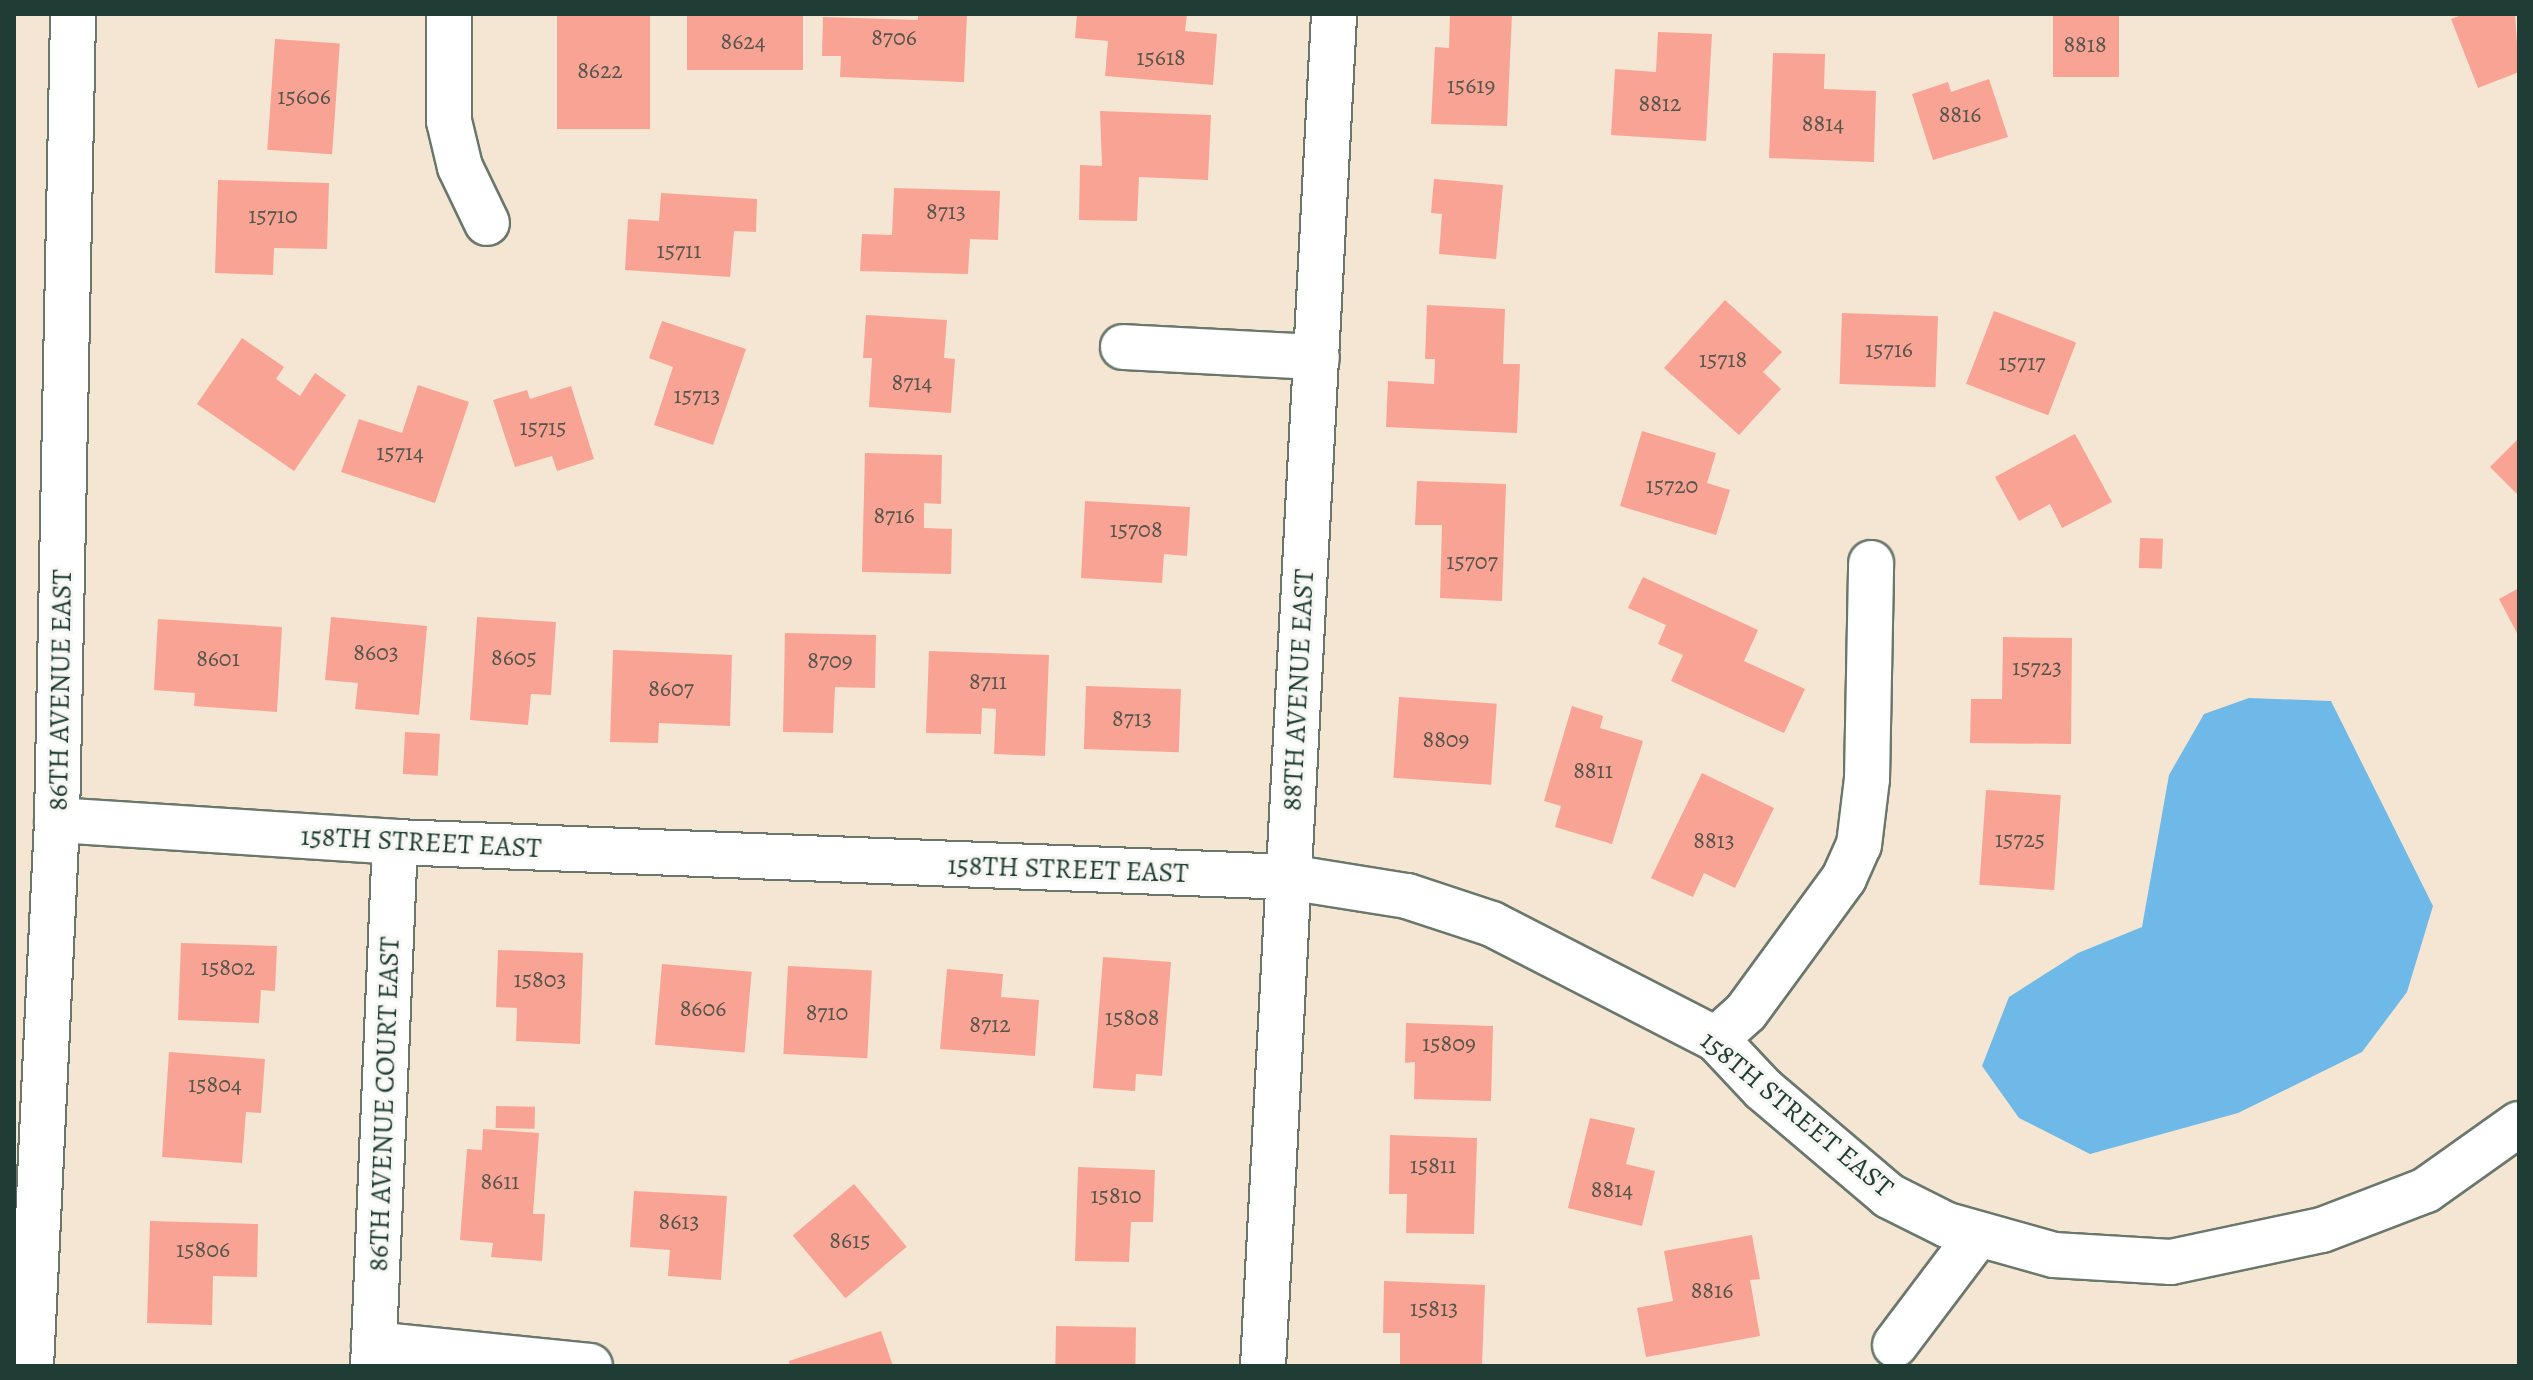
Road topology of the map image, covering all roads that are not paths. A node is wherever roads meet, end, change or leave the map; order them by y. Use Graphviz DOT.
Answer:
graph roads {
  1 [pos="73,14"];
  2 [pos="449,14"];
  3 [pos="1334,14"];
  4 [pos="487,223"];
  5 [pos="1123,347"];
  6 [pos="1317,357"];
  7 [pos="1871,563"];
  8 [pos="57,820"];
  9 [pos="395,842"];
  10 [pos="1288,877"];
  11 [pos="1716,1039"];
  12 [pos="2519,1124"];
  13 [pos="1978,1235"];
  14 [pos="1895,1345"];
  15 [pos="374,1355"];
  16 [pos="31,1366"];
  17 [pos="590,1366"];
  18 [pos="1263,1366"];
  1 -- 8 [label="street, 86TH AVENUE EAST"];
  2 -- 4 [label="street"];
  3 -- 6 [label="street, 88TH AVENUE EAST"];
  5 -- 6 [label="street"];
  6 -- 10 [label="street, 88TH AVENUE EAST"];
  7 -- 11 [label="street"];
  8 -- 9 [label="street, 158TH STREET EAST"];
  8 -- 16 [label="street, 86TH AVENUE EAST"];
  9 -- 10 [label="street, 158TH STREET EAST"];
  9 -- 15 [label="street, 86TH AVENUE COURT EAST"];
  10 -- 11 [label="street, 158TH STREET EAST"];
  10 -- 18 [label="street, 88TH AVENUE EAST"];
  11 -- 13 [label="street, 158TH STREET EAST"];
  12 -- 13 [label="street, 158TH STREET EAST"];
  13 -- 14 [label="street"];
  15 -- 17 [label="street"];
}
